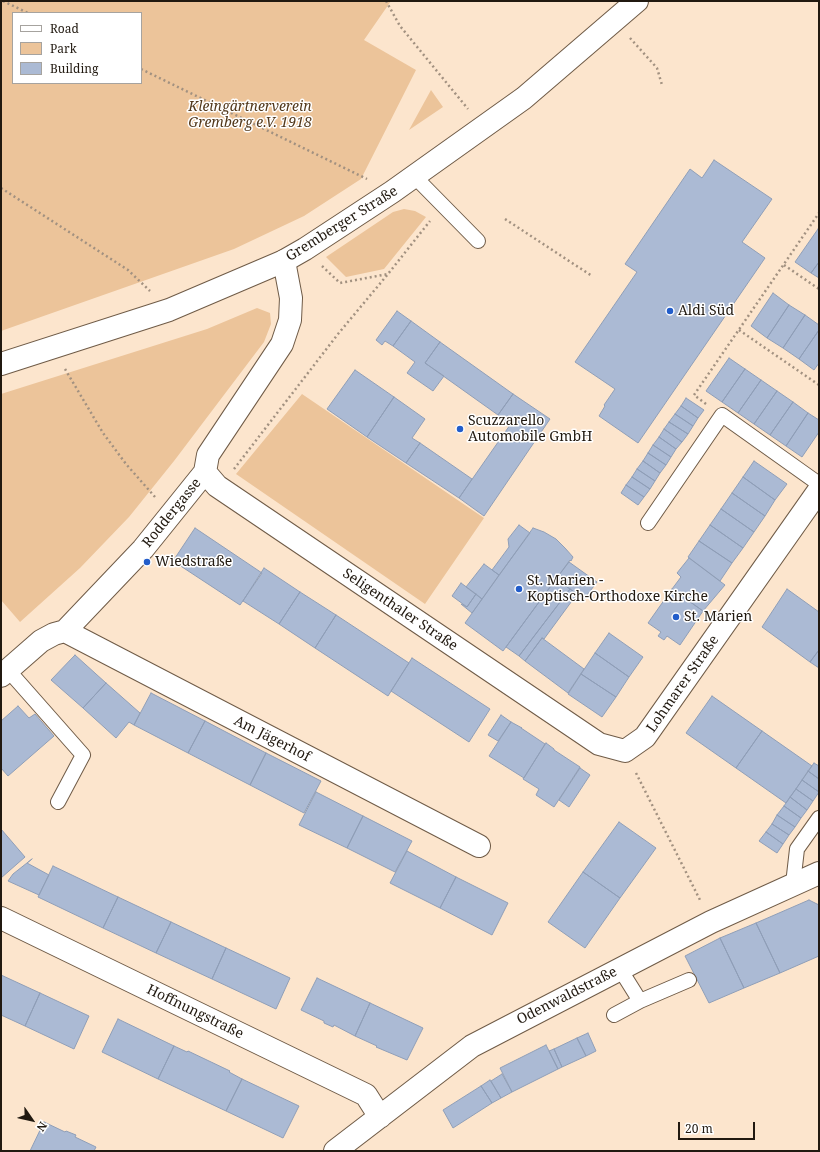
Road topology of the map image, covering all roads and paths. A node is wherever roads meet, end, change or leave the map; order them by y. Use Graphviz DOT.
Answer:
graph roads {
  1 [pos="3,1"];
  2 [pos="386,1"];
  3 [pos="637,1"];
  4 [pos="26,12"];
  5 [pos="615,20"];
  6 [pos="142,68"];
  7 [pos="662,85"];
  8 [pos="483,128"];
  9 [pos="415,177"];
  10 [pos="1,188"];
  11 [pos="392,192"];
  12 [pos="442,205"];
  13 [pos="819,212"];
  14 [pos="505,219"];
  15 [pos="478,241"];
  16 [pos="305,249"];
  17 [pos="284,261"];
  18 [pos="784,265"];
  19 [pos="388,274"];
  20 [pos="592,276"];
  21 [pos="819,289"];
  22 [pos="169,310"];
  23 [pos="739,330"];
  24 [pos="55,347"];
  25 [pos="1,364"];
  26 [pos="819,385"];
  27 [pos="722,415"];
  28 [pos="205,472"];
  29 [pos="819,484"];
  30 [pos="219,488"];
  31 [pos="819,490"];
  32 [pos="171,514"];
  33 [pos="648,523"];
  34 [pos="65,631"];
  35 [pos="5,673"];
  36 [pos="624,751"];
  37 [pos="58,802"];
  38 [pos="819,818"];
  39 [pos="479,846"];
  40 [pos="819,873"];
  41 [pos="793,884"];
  42 [pos="1,918"];
  43 [pos="711,922"];
  44 [pos="620,969"];
  45 [pos="689,980"];
  46 [pos="640,1001"];
  47 [pos="614,1015"];
  48 [pos="380,1117"];
  49 [pos="335,1151"];
  1 -- 4 [label="path"];
  2 -- 8 [label="path"];
  3 -- 5 [label="street, Gremberger Straße"];
  5 -- 7 [label="path"];
  5 -- 8 [label="street, Gremberger Straße"];
  6 -- 11 [label="path"];
  8 -- 9 [label="street, Gremberger Straße"];
  9 -- 11 [label="street, Gremberger Straße"];
  9 -- 12 [label="lane"];
  10 -- 22 [label="path"];
  11 -- 16 [label="street, Gremberger Straße"];
  12 -- 15 [label="lane"];
  12 -- 19 [label="path"];
  13 -- 18 [label="path"];
  14 -- 20 [label="path"];
  16 -- 17 [label="street, Gremberger Straße"];
  16 -- 19 [label="path"];
  17 -- 22 [label="street, Gremberger Straße"];
  17 -- 28 [label="street, Roddergasse"];
  18 -- 21 [label="path"];
  18 -- 23 [label="path"];
  19 -- 30 [label="path"];
  22 -- 24 [label="street, Gremberger Straße"];
  23 -- 26 [label="path"];
  23 -- 27 [label="path"];
  24 -- 25 [label="street, Gremberger Straße"];
  24 -- 32 [label="path"];
  27 -- 29 [label="lane"];
  27 -- 33 [label="lane"];
  28 -- 30 [label="street, Seligenthaler Straße"];
  28 -- 32 [label="street, Roddergasse"];
  30 -- 36 [label="street, Seligenthaler Straße"];
  31 -- 36 [label="street, Lohmarer Straße"];
  32 -- 34 [label="street, Roddergasse"];
  34 -- 35 [label="street, Roddergasse"];
  34 -- 39 [label="street, Am Jägerhof"];
  35 -- 37 [label="lane"];
  36 -- 43 [label="path"];
  38 -- 41 [label="lane"];
  40 -- 41 [label="street, Odenwaldstraße"];
  41 -- 43 [label="street, Odenwaldstraße"];
  42 -- 48 [label="street, Hoffnungstraße"];
  43 -- 44 [label="street, Odenwaldstraße"];
  44 -- 46 [label="lane"];
  44 -- 48 [label="street, Odenwaldstraße"];
  45 -- 46 [label="lane"];
  46 -- 47 [label="lane"];
  48 -- 49 [label="street, Odenwaldstraße"];
}
